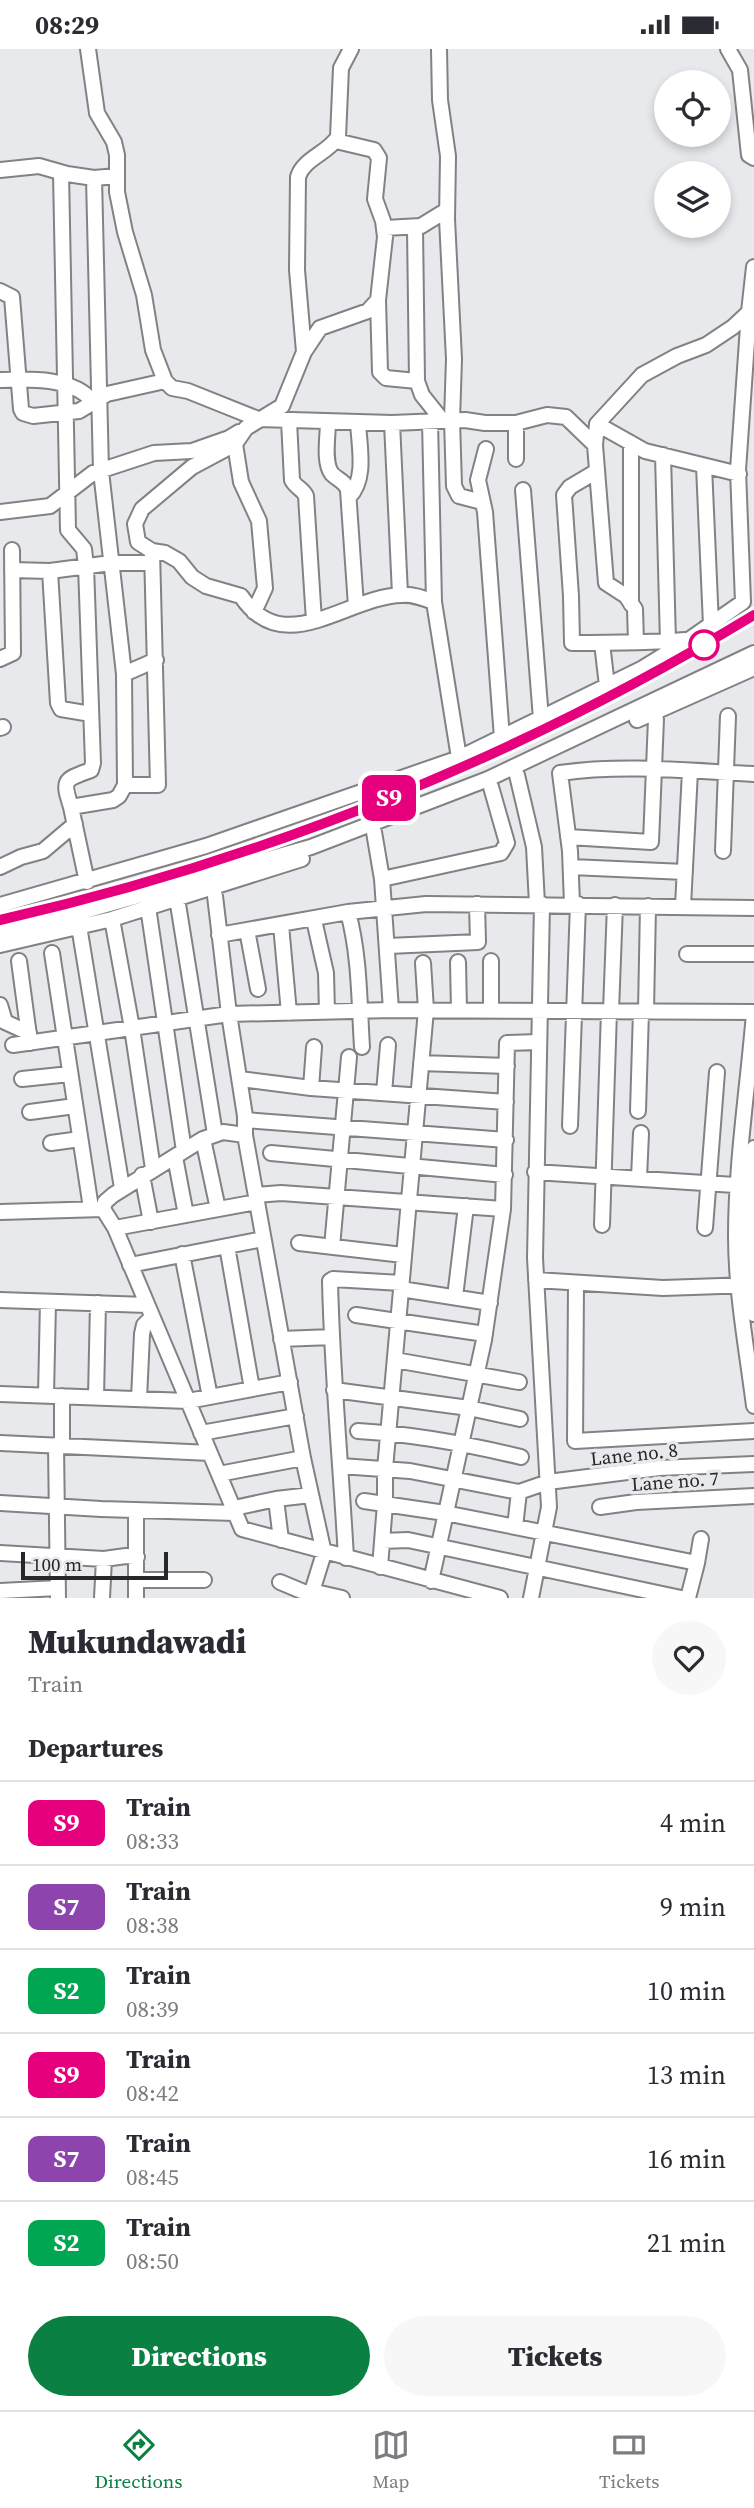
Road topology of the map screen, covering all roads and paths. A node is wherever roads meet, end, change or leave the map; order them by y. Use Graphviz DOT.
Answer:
graph roads {
  1 [pos="88,49"];
  2 [pos="351,49"];
  3 [pos="439,49"];
  4 [pos="728,49"];
  5 [pos="336,141"];
  6 [pos="754,158"];
  7 [pos="0,170"];
  8 [pos="61,173"];
  9 [pos="117,176"];
  10 [pos="94,178"];
  11 [pos="447,210"];
  12 [pos="385,228"];
  13 [pos="415,228"];
  14 [pos="754,268"];
  15 [pos="0,291"];
  16 [pos="378,300"];
  17 [pos="752,312"];
  18 [pos="304,352"];
  19 [pos="19,379"];
  20 [pos="0,380"];
  21 [pos="165,381"];
  22 [pos="417,381"];
  23 [pos="65,384"];
  24 [pos="96,400"];
  25 [pos="66,413"];
  26 [pos="289,421"];
  27 [pos="441,421"];
  28 [pos="328,422"];
  29 [pos="358,422"];
  30 [pos="252,423"];
  31 [pos="392,423"];
  32 [pos="516,423"];
  33 [pos="597,423"];
  34 [pos="631,443"];
  35 [pos="235,444"];
  36 [pos="595,445"];
  37 [pos="485,449"];
  38 [pos="663,456"];
  39 [pos="516,459"];
  40 [pos="704,466"];
  41 [pos="101,471"];
  42 [pos="597,471"];
  43 [pos="738,474"];
  44 [pos="523,490"];
  45 [pos="67,494"];
  46 [pos="349,497"];
  47 [pos="482,502"];
  48 [pos="0,512"];
  49 [pos="12,550"];
  50 [pos="152,557"];
  51 [pos="111,563"];
  52 [pos="86,566"];
  53 [pos="50,571"];
  54 [pos="8,575"];
  55 [pos="400,594"];
  56 [pos="434,602"];
  57 [pos="631,604"];
  58 [pos="355,606"];
  59 [pos="254,612"];
  60 [pos="314,621"];
  61 [pos="711,625"];
  62 [pos="690,639"];
  63 [pos="636,642"];
  64 [pos="668,642"];
  65 [pos="602,643"];
  66 [pos="754,653"];
  67 [pos="0,659"];
  68 [pos="156,660"];
  69 [pos="754,668"];
  70 [pos="124,674"];
  71 [pos="607,686"];
  72 [pos="91,714"];
  73 [pos="728,716"];
  74 [pos="541,719"];
  75 [pos="656,719"];
  76 [pos="502,738"];
  77 [pos="460,758"];
  78 [pos="551,758"];
  79 [pos="654,768"];
  80 [pos="690,771"];
  81 [pos="559,773"];
  82 [pos="727,773"];
  83 [pos="754,774"];
  84 [pos="517,775"];
  85 [pos="125,785"];
  86 [pos="491,787"];
  87 [pos="71,807"];
  88 [pos="75,824"];
  89 [pos="374,832"];
  90 [pos="568,837"];
  91 [pos="723,851"];
  92 [pos="0,867"];
  93 [pos="571,867"];
  94 [pos="685,872"];
  95 [pos="382,879"];
  96 [pos="87,882"];
  97 [pos="215,896"];
  98 [pos="177,898"];
  99 [pos="477,904"];
  100 [pos="540,904"];
  101 [pos="575,904"];
  102 [pos="0,905"];
  103 [pos="615,905"];
  104 [pos="648,906"];
  105 [pos="148,907"];
  106 [pos="683,907"];
  107 [pos="754,908"];
  108 [pos="385,909"];
  109 [pos="348,912"];
  110 [pos="112,919"];
  111 [pos="314,920"];
  112 [pos="281,925"];
  113 [pos="79,926"];
  114 [pos="247,930"];
  115 [pos="0,935"];
  116 [pos="219,935"];
  117 [pos="0,945"];
  118 [pos="388,946"];
  119 [pos="52,953"];
  120 [pos="687,954"];
  121 [pos="754,954"];
  122 [pos="19,961"];
  123 [pos="491,961"];
  124 [pos="458,962"];
  125 [pos="423,963"];
  126 [pos="258,989"];
  127 [pos="0,1005"];
  128 [pos="391,1010"];
  129 [pos="426,1010"];
  130 [pos="458,1010"];
  131 [pos="491,1010"];
  132 [pos="360,1011"];
  133 [pos="539,1011"];
  134 [pos="574,1011"];
  135 [pos="610,1011"];
  136 [pos="643,1011"];
  137 [pos="327,1012"];
  138 [pos="754,1012"];
  139 [pos="289,1013"];
  140 [pos="229,1014"];
  141 [pos="198,1019"];
  142 [pos="164,1024"];
  143 [pos="132,1028"];
  144 [pos="97,1033"];
  145 [pos="29,1038"];
  146 [pos="64,1038"];
  147 [pos="538,1042"];
  148 [pos="13,1045"];
  149 [pos="388,1045"];
  150 [pos="314,1047"];
  151 [pos="362,1047"];
  152 [pos="349,1057"];
  153 [pos="752,1061"];
  154 [pos="421,1063"];
  155 [pos="506,1066"];
  156 [pos="718,1072"];
  157 [pos="70,1074"];
  158 [pos="22,1079"];
  159 [pos="240,1079"];
  160 [pos="310,1087"];
  161 [pos="346,1090"];
  162 [pos="384,1093"];
  163 [pos="418,1096"];
  164 [pos="506,1102"];
  165 [pos="75,1106"];
  166 [pos="638,1111"];
  167 [pos="30,1112"];
  168 [pos="245,1120"];
  169 [pos="570,1126"];
  170 [pos="342,1127"];
  171 [pos="414,1132"];
  172 [pos="641,1133"];
  173 [pos="245,1135"];
  174 [pos="209,1137"];
  175 [pos="80,1139"];
  176 [pos="506,1140"];
  177 [pos="51,1143"];
  178 [pos="754,1148"];
  179 [pos="271,1153"];
  180 [pos="179,1154"];
  181 [pos="339,1160"];
  182 [pos="411,1166"];
  183 [pos="148,1172"];
  184 [pos="535,1172"];
  185 [pos="505,1175"];
  186 [pos="604,1176"];
  187 [pos="639,1178"];
  188 [pos="709,1183"];
  189 [pos="743,1185"];
  190 [pos="122,1188"];
  191 [pos="336,1197"];
  192 [pos="256,1199"];
  193 [pos="408,1202"];
  194 [pos="466,1206"];
  195 [pos="97,1208"];
  196 [pos="218,1209"];
  197 [pos="503,1209"];
  198 [pos="0,1212"];
  199 [pos="186,1215"];
  200 [pos="151,1222"];
  201 [pos="602,1225"];
  202 [pos="115,1228"];
  203 [pos="705,1228"];
  204 [pos="263,1239"];
  205 [pos="299,1243"];
  206 [pos="227,1246"];
  207 [pos="332,1247"];
  208 [pos="182,1254"];
  209 [pos="404,1255"];
  210 [pos="130,1265"];
  211 [pos="536,1280"];
  212 [pos="576,1283"];
  213 [pos="744,1285"];
  214 [pos="401,1286"];
  215 [pos="455,1297"];
  216 [pos="0,1300"];
  217 [pos="48,1302"];
  218 [pos="98,1303"];
  219 [pos="489,1303"];
  220 [pos="149,1311"];
  221 [pos="754,1314"];
  222 [pos="356,1315"];
  223 [pos="398,1321"];
  224 [pos="485,1334"];
  225 [pos="332,1337"];
  226 [pos="281,1339"];
  227 [pos="395,1360"];
  228 [pos="477,1373"];
  229 [pos="290,1382"];
  230 [pos="519,1382"];
  231 [pos="252,1389"];
  232 [pos="334,1390"];
  233 [pos="0,1394"];
  234 [pos="46,1395"];
  235 [pos="62,1396"];
  236 [pos="96,1397"];
  237 [pos="209,1397"];
  238 [pos="392,1397"];
  239 [pos="139,1399"];
  240 [pos="188,1401"];
  241 [pos="754,1406"];
  242 [pos="469,1408"];
  243 [pos="296,1416"];
  244 [pos="520,1419"];
  245 [pos="358,1431"];
  246 [pos="754,1431"];
  247 [pos="389,1432"];
  248 [pos="201,1433"];
  249 [pos="0,1443"];
  250 [pos="461,1443"];
  251 [pos="59,1446"];
  252 [pos="210,1453"];
  253 [pos="522,1457"];
  254 [pos="303,1458"];
  255 [pos="754,1464"];
  256 [pos="341,1466"];
  257 [pos="385,1469"];
  258 [pos="219,1474"];
  259 [pos="453,1478"];
  260 [pos="548,1482"];
  261 [pos="519,1492"];
  262 [pos="311,1495"];
  263 [pos="754,1496"];
  264 [pos="276,1499"];
  265 [pos="364,1501"];
  266 [pos="0,1503"];
  267 [pos="385,1504"];
  268 [pos="56,1505"];
  269 [pos="600,1507"];
  270 [pos="136,1510"];
  271 [pos="235,1511"];
  272 [pos="445,1513"];
  273 [pos="515,1527"];
  274 [pos="544,1533"];
  275 [pos="701,1539"];
  276 [pos="281,1540"];
  277 [pos="382,1541"];
  278 [pos="437,1547"];
  279 [pos="0,1553"];
  280 [pos="324,1553"];
  281 [pos="57,1557"];
  282 [pos="137,1557"];
  283 [pos="346,1558"];
  284 [pos="104,1559"];
  285 [pos="697,1563"];
  286 [pos="380,1567"];
  287 [pos="537,1568"];
  288 [pos="136,1580"];
  289 [pos="204,1580"];
  290 [pos="431,1581"];
  291 [pos="280,1583"];
  292 [pos="0,1591"];
  293 [pos="58,1593"];
  294 [pos="464,1594"];
  295 [pos="311,1597"];
  296 [pos="103,1598"];
  297 [pos="136,1598"];
  298 [pos="342,1598"];
  299 [pos="500,1598"];
  300 [pos="531,1598"];
  301 [pos="681,1598"];
  302 [pos="688,1598"];
  1 -- 9 [label="street"];
  2 -- 5 [label="street"];
  3 -- 11 [label="street"];
  4 -- 6 [label="street"];
  5 -- 12 [label="street"];
  5 -- 18 [label="street"];
  7 -- 8 [label="street"];
  8 -- 10 [label="street"];
  8 -- 23 [label="street"];
  9 -- 10 [label="street"];
  9 -- 21 [label="street"];
  10 -- 24 [label="street"];
  11 -- 13 [label="street"];
  11 -- 27 [label="street"];
  12 -- 13 [label="street"];
  12 -- 16 [label="street"];
  13 -- 22 [label="street"];
  14 -- 17 [label="street"];
  15 -- 19 [label="street"];
  16 -- 18 [label="street"];
  16 -- 22 [label="street"];
  17 -- 33 [label="street"];
  17 -- 43 [label="street"];
  18 -- 30 [label="street"];
  19 -- 20 [label="street"];
  19 -- 23 [label="street"];
  19 -- 25 [label="street"];
  21 -- 24 [label="street"];
  21 -- 30 [label="street"];
  22 -- 27 [label="street"];
  23 -- 24 [label="street"];
  23 -- 25 [label="street"];
  24 -- 25 [label="street"];
  24 -- 41 [label="street"];
  25 -- 45 [label="street"];
  26 -- 28 [label="street"];
  26 -- 30 [label="street"];
  26 -- 60 [label="street"];
  27 -- 31 [label="street"];
  27 -- 32 [label="street"];
  27 -- 47 [label="street"];
  27 -- 56 [label="street"];
  28 -- 29 [label="street"];
  28 -- 46 [label="street"];
  29 -- 31 [label="street"];
  29 -- 46 [label="street"];
  30 -- 35 [label="street"];
  30 -- 41 [label="street"];
  31 -- 55 [label="street"];
  32 -- 36 [label="street"];
  32 -- 39 [label="street"];
  33 -- 34 [label="street"];
  33 -- 36 [label="street"];
  34 -- 38 [label="street"];
  34 -- 57 [label="street"];
  35 -- 50 [label="street"];
  35 -- 59 [label="street"];
  36 -- 42 [label="street"];
  37 -- 47 [label="street"];
  38 -- 40 [label="street"];
  38 -- 64 [label="street"];
  40 -- 43 [label="street"];
  40 -- 61 [label="street"];
  41 -- 45 [label="street"];
  41 -- 51 [label="street"];
  42 -- 57 [label="street"];
  42 -- 65 [label="street"];
  43 -- 61 [label="street"];
  44 -- 74 [label="street"];
  45 -- 48 [label="street"];
  45 -- 52 [label="street"];
  46 -- 58 [label="street"];
  47 -- 76 [label="street"];
  49 -- 54 [label="street"];
  50 -- 51 [label="street"];
  50 -- 59 [label="street"];
  50 -- 68 [label="street"];
  51 -- 52 [label="street"];
  51 -- 70 [label="street"];
  52 -- 53 [label="street"];
  52 -- 72 [label="street"];
  53 -- 54 [label="street"];
  53 -- 72 [label="street"];
  54 -- 67 [label="street"];
  55 -- 56 [label="street"];
  55 -- 58 [label="street"];
  56 -- 77 [label="street"];
  57 -- 63 [label="street"];
  58 -- 60 [label="street"];
  59 -- 60 [label="street"];
  61 -- 62 [label="street"];
  62 -- 64 [label="street"];
  62 -- 71 [label="street"];
  63 -- 64 [label="street"];
  63 -- 65 [label="street"];
  65 -- 71 [label="street"];
  66 -- 115 [label="street"];
  68 -- 70 [label="street"];
  68 -- 85 [label="street"];
  69 -- 78 [label="street"];
  70 -- 85 [label="street"];
  71 -- 74 [label="street"];
  72 -- 87 [label="street"];
  73 -- 82 [label="street"];
  74 -- 76 [label="street"];
  75 -- 79 [label="street"];
  76 -- 77 [label="street"];
  77 -- 96 [label="street"];
  78 -- 81 [label="street"];
  78 -- 84 [label="street"];
  79 -- 80 [label="street"];
  79 -- 81 [label="street"];
  79 -- 90 [label="street"];
  80 -- 82 [label="street"];
  80 -- 94 [label="street"];
  81 -- 90 [label="street"];
  82 -- 83 [label="street"];
  82 -- 91 [label="street"];
  84 -- 86 [label="street"];
  84 -- 100 [label="street"];
  85 -- 87 [label="street"];
  86 -- 89 [label="street"];
  86 -- 95 [label="street"];
  87 -- 88 [label="street"];
  88 -- 92 [label="street"];
  88 -- 96 [label="street"];
  89 -- 95 [label="street"];
  89 -- 98 [label="street"];
  90 -- 93 [label="street"];
  93 -- 94 [label="street"];
  93 -- 101 [label="street"];
  94 -- 106 [label="street"];
  95 -- 108 [label="street"];
  96 -- 102 [label="street"];
  97 -- 116 [label="street"];
  98 -- 105 [label="street"];
  98 -- 141 [label="street"];
  99 -- 100 [label="street"];
  99 -- 108 [label="street"];
  99 -- 118 [label="street"];
  100 -- 101 [label="street"];
  100 -- 133 [label="street"];
  101 -- 103 [label="street"];
  101 -- 134 [label="street"];
  103 -- 104 [label="street"];
  103 -- 135 [label="street"];
  104 -- 106 [label="street"];
  104 -- 136 [label="street"];
  105 -- 110 [label="street"];
  105 -- 142 [label="street"];
  106 -- 107 [label="street"];
  108 -- 109 [label="street"];
  108 -- 118 [label="street"];
  109 -- 111 [label="street"];
  109 -- 132 [label="street"];
  110 -- 113 [label="street"];
  110 -- 143 [label="street"];
  111 -- 112 [label="street"];
  111 -- 137 [label="street"];
  112 -- 114 [label="street"];
  112 -- 139 [label="street"];
  113 -- 117 [label="street"];
  113 -- 144 [label="street"];
  114 -- 116 [label="street"];
  114 -- 126 [label="street"];
  116 -- 140 [label="street"];
  118 -- 128 [label="street"];
  119 -- 146 [label="street"];
  120 -- 121 [label="street"];
  122 -- 145 [label="street"];
  123 -- 131 [label="street"];
  124 -- 130 [label="street"];
  125 -- 129 [label="street"];
  127 -- 145 [label="street"];
  128 -- 129 [label="street"];
  128 -- 132 [label="street"];
  129 -- 130 [label="street"];
  129 -- 154 [label="street"];
  130 -- 131 [label="street"];
  131 -- 133 [label="street"];
  132 -- 137 [label="street"];
  132 -- 151 [label="street"];
  133 -- 134 [label="street"];
  133 -- 147 [label="street"];
  134 -- 135 [label="street"];
  134 -- 169 [label="street"];
  135 -- 136 [label="street"];
  135 -- 186 [label="street"];
  136 -- 138 [label="street"];
  136 -- 166 [label="street"];
  137 -- 139 [label="street"];
  138 -- 153 [label="street"];
  139 -- 140 [label="street"];
  140 -- 141 [label="street"];
  140 -- 159 [label="street"];
  141 -- 142 [label="street"];
  141 -- 174 [label="street"];
  142 -- 143 [label="street"];
  142 -- 180 [label="street"];
  143 -- 144 [label="street"];
  143 -- 183 [label="street"];
  144 -- 146 [label="street"];
  144 -- 190 [label="street"];
  145 -- 146 [label="street"];
  145 -- 148 [label="street"];
  146 -- 157 [label="street"];
  147 -- 155 [label="street"];
  147 -- 184 [label="street"];
  149 -- 162 [label="street"];
  150 -- 160 [label="street"];
  152 -- 161 [label="street"];
  153 -- 189 [label="street"];
  154 -- 155 [label="street"];
  154 -- 163 [label="street"];
  155 -- 164 [label="street"];
  156 -- 188 [label="street"];
  157 -- 158 [label="street"];
  157 -- 165 [label="street"];
  159 -- 160 [label="street"];
  159 -- 168 [label="street"];
  160 -- 161 [label="street"];
  161 -- 162 [label="street"];
  161 -- 170 [label="street"];
  162 -- 163 [label="street"];
  163 -- 164 [label="street"];
  163 -- 171 [label="street"];
  164 -- 176 [label="street"];
  165 -- 167 [label="street"];
  165 -- 175 [label="street"];
  168 -- 170 [label="street"];
  168 -- 173 [label="street"];
  170 -- 171 [label="street"];
  170 -- 181 [label="street"];
  171 -- 176 [label="street"];
  171 -- 182 [label="street"];
  172 -- 187 [label="street"];
  173 -- 174 [label="street"];
  173 -- 192 [label="street"];
  174 -- 180 [label="street"];
  174 -- 196 [label="street"];
  175 -- 177 [label="street"];
  175 -- 195 [label="street"];
  176 -- 185 [label="street"];
  178 -- 189 [label="street"];
  179 -- 181 [label="street"];
  180 -- 183 [label="street"];
  180 -- 199 [label="street"];
  181 -- 182 [label="street"];
  181 -- 191 [label="street"];
  182 -- 185 [label="street"];
  182 -- 193 [label="street"];
  183 -- 190 [label="street"];
  183 -- 200 [label="street"];
  184 -- 186 [label="street"];
  184 -- 211 [label="street"];
  185 -- 197 [label="street"];
  186 -- 187 [label="street"];
  186 -- 201 [label="street"];
  187 -- 188 [label="street"];
  188 -- 189 [label="street"];
  188 -- 203 [label="street"];
  189 -- 213 [label="street"];
  190 -- 195 [label="street"];
  191 -- 192 [label="street"];
  191 -- 193 [label="street"];
  191 -- 207 [label="street"];
  192 -- 196 [label="street"];
  192 -- 204 [label="street"];
  193 -- 194 [label="street"];
  193 -- 209 [label="street"];
  194 -- 197 [label="street"];
  194 -- 215 [label="street"];
  195 -- 198 [label="street"];
  195 -- 202 [label="street"];
  196 -- 199 [label="street"];
  197 -- 219 [label="street"];
  199 -- 200 [label="street"];
  200 -- 202 [label="street"];
  202 -- 210 [label="street"];
  204 -- 206 [label="street"];
  204 -- 226 [label="street"];
  205 -- 207 [label="street"];
  206 -- 208 [label="street"];
  206 -- 231 [label="street"];
  207 -- 209 [label="street"];
  208 -- 210 [label="street"];
  208 -- 237 [label="street"];
  209 -- 214 [label="street"];
  210 -- 220 [label="street"];
  211 -- 212 [label="street"];
  211 -- 260 [label="street"];
  212 -- 213 [label="street"];
  212 -- 246 [label="street"];
  213 -- 221 [label="street"];
  213 -- 241 [label="street"];
  214 -- 215 [label="street"];
  214 -- 223 [label="street"];
  214 -- 225 [label="street"];
  215 -- 219 [label="street"];
  216 -- 217 [label="street"];
  217 -- 218 [label="street"];
  217 -- 234 [label="street"];
  218 -- 220 [label="street"];
  218 -- 236 [label="street"];
  219 -- 224 [label="street"];
  220 -- 239 [label="street"];
  220 -- 240 [label="street"];
  222 -- 223 [label="street"];
  223 -- 224 [label="street"];
  223 -- 227 [label="street"];
  224 -- 228 [label="street"];
  225 -- 226 [label="street"];
  225 -- 232 [label="street"];
  226 -- 229 [label="street"];
  227 -- 228 [label="street"];
  227 -- 238 [label="street"];
  228 -- 230 [label="street"];
  228 -- 242 [label="street"];
  229 -- 231 [label="street"];
  229 -- 243 [label="street"];
  231 -- 237 [label="street"];
  232 -- 238 [label="street"];
  232 -- 256 [label="street"];
  233 -- 234 [label="street"];
  234 -- 235 [label="street"];
  235 -- 236 [label="street"];
  235 -- 251 [label="street"];
  236 -- 239 [label="street"];
  237 -- 240 [label="street"];
  238 -- 242 [label="street"];
  238 -- 247 [label="street"];
  239 -- 240 [label="street"];
  240 -- 248 [label="street"];
  242 -- 244 [label="street"];
  242 -- 250 [label="street"];
  243 -- 248 [label="street"];
  243 -- 254 [label="street"];
  245 -- 247 [label="street"];
  247 -- 250 [label="street"];
  247 -- 257 [label="street"];
  248 -- 252 [label="street"];
  249 -- 251 [label="street"];
  250 -- 253 [label="street"];
  250 -- 259 [label="street"];
  251 -- 252 [label="street"];
  251 -- 268 [label="street"];
  252 -- 258 [label="street"];
  254 -- 258 [label="street"];
  254 -- 262 [label="street"];
  255 -- 260 [label="street, Lane no. 8"];
  256 -- 257 [label="street"];
  256 -- 283 [label="street"];
  257 -- 259 [label="street"];
  257 -- 267 [label="street"];
  258 -- 271 [label="street"];
  259 -- 261 [label="street"];
  259 -- 272 [label="street"];
  260 -- 261 [label="street, Lane no. 8"];
  260 -- 274 [label="street"];
  261 -- 273 [label="street"];
  262 -- 264 [label="street"];
  262 -- 280 [label="street"];
  263 -- 269 [label="street, Lane no. 7"];
  264 -- 271 [label="street"];
  264 -- 276 [label="street"];
  265 -- 267 [label="street"];
  266 -- 268 [label="street"];
  267 -- 272 [label="street"];
  267 -- 277 [label="street"];
  268 -- 270 [label="street"];
  268 -- 281 [label="street"];
  270 -- 271 [label="street"];
  270 -- 282 [label="street"];
  271 -- 276 [label="street"];
  272 -- 273 [label="street"];
  272 -- 278 [label="street"];
  273 -- 274 [label="street"];
  274 -- 285 [label="street"];
  274 -- 287 [label="street"];
  275 -- 285 [label="street"];
  276 -- 280 [label="street"];
  277 -- 278 [label="street"];
  277 -- 286 [label="street"];
  278 -- 287 [label="street"];
  278 -- 290 [label="street"];
  279 -- 281 [label="street"];
  280 -- 283 [label="street"];
  280 -- 295 [label="street"];
  281 -- 284 [label="street"];
  281 -- 293 [label="street"];
  282 -- 284 [label="street"];
  282 -- 288 [label="street"];
  283 -- 286 [label="street"];
  284 -- 296 [label="street"];
  285 -- 302 [label="street"];
  286 -- 290 [label="street"];
  287 -- 300 [label="street"];
  287 -- 301 [label="street"];
  288 -- 289 [label="street"];
  288 -- 297 [label="street"];
  290 -- 294 [label="street"];
  291 -- 295 [label="street"];
  292 -- 293 [label="street"];
  294 -- 299 [label="street"];
  295 -- 298 [label="street"];
}
